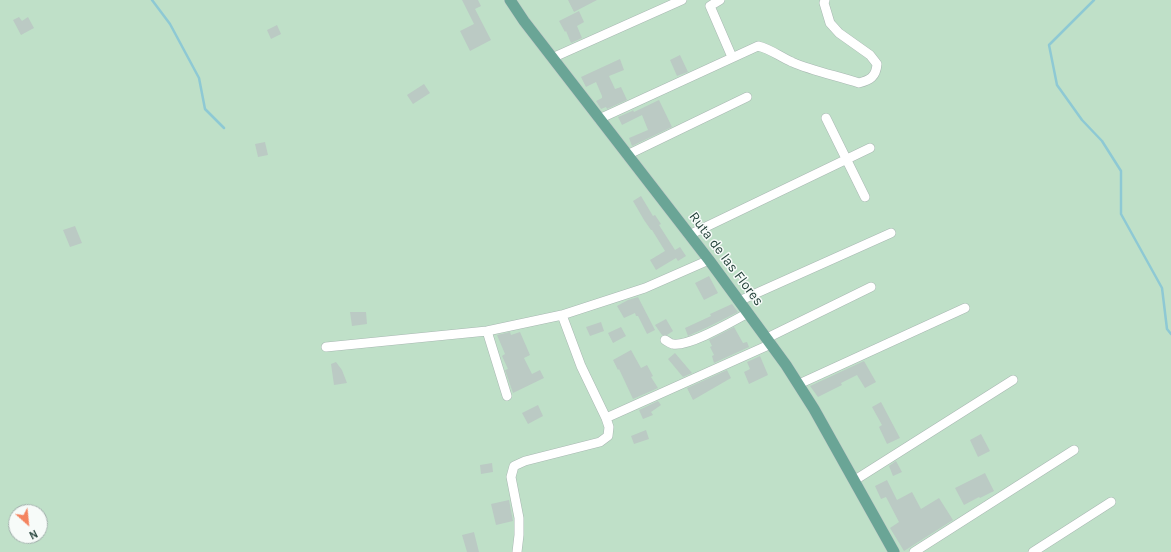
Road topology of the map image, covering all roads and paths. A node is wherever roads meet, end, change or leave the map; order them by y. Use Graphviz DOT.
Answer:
graph roads {
  1 [pos="510,0"];
  2 [pos="682,0"];
  3 [pos="720,0"];
  4 [pos="825,0"];
  5 [pos="709,3"];
  6 [pos="732,57"];
  7 [pos="552,58"];
  8 [pos="747,97"];
  9 [pos="826,118"];
  10 [pos="599,119"];
  11 [pos="870,148"];
  12 [pos="627,155"];
  13 [pos="846,160"];
  14 [pos="865,197"];
  15 [pos="891,233"];
  16 [pos="689,235"];
  17 [pos="709,260"];
  18 [pos="871,287"];
  19 [pos="739,300"];
  20 [pos="965,308"];
  21 [pos="748,313"];
  22 [pos="562,315"];
  23 [pos="487,331"];
  24 [pos="665,340"];
  25 [pos="769,341"];
  26 [pos="326,347"];
  27 [pos="1013,380"];
  28 [pos="799,384"];
  29 [pos="507,396"];
  30 [pos="606,418"];
  31 [pos="1074,450"];
  32 [pos="854,480"];
  33 [pos="1110,502"];
  34 [pos="517,552"];
  35 [pos="894,552"];
  36 [pos="914,552"];
  37 [pos="1033,552"];
  1 -- 7 [label="main road, Ruta de las Flores"];
  2 -- 7 [label="street"];
  3 -- 5 [label="street"];
  4 -- 6 [label="street"];
  5 -- 6 [label="street"];
  6 -- 10 [label="street"];
  7 -- 10 [label="main road, Ruta de las Flores"];
  8 -- 12 [label="street"];
  9 -- 13 [label="street"];
  10 -- 12 [label="main road, Ruta de las Flores"];
  11 -- 13 [label="street"];
  12 -- 16 [label="main road, Ruta de las Flores"];
  13 -- 14 [label="street"];
  13 -- 16 [label="street"];
  15 -- 19 [label="street"];
  16 -- 17 [label="main road, Ruta de las Flores"];
  17 -- 19 [label="main road, Ruta de las Flores"];
  17 -- 22 [label="street"];
  18 -- 25 [label="street"];
  19 -- 21 [label="main road, Ruta de las Flores"];
  20 -- 28 [label="street"];
  21 -- 24 [label="street"];
  21 -- 25 [label="main road, Ruta de las Flores"];
  22 -- 23 [label="street"];
  22 -- 30 [label="street"];
  23 -- 26 [label="street"];
  23 -- 29 [label="street"];
  25 -- 28 [label="main road, Ruta de las Flores"];
  25 -- 30 [label="street"];
  27 -- 32 [label="street"];
  28 -- 32 [label="main road, Ruta de las Flores"];
  30 -- 34 [label="street"];
  31 -- 36 [label="street"];
  32 -- 35 [label="main road, Ruta de las Flores"];
  33 -- 37 [label="street"];
}
